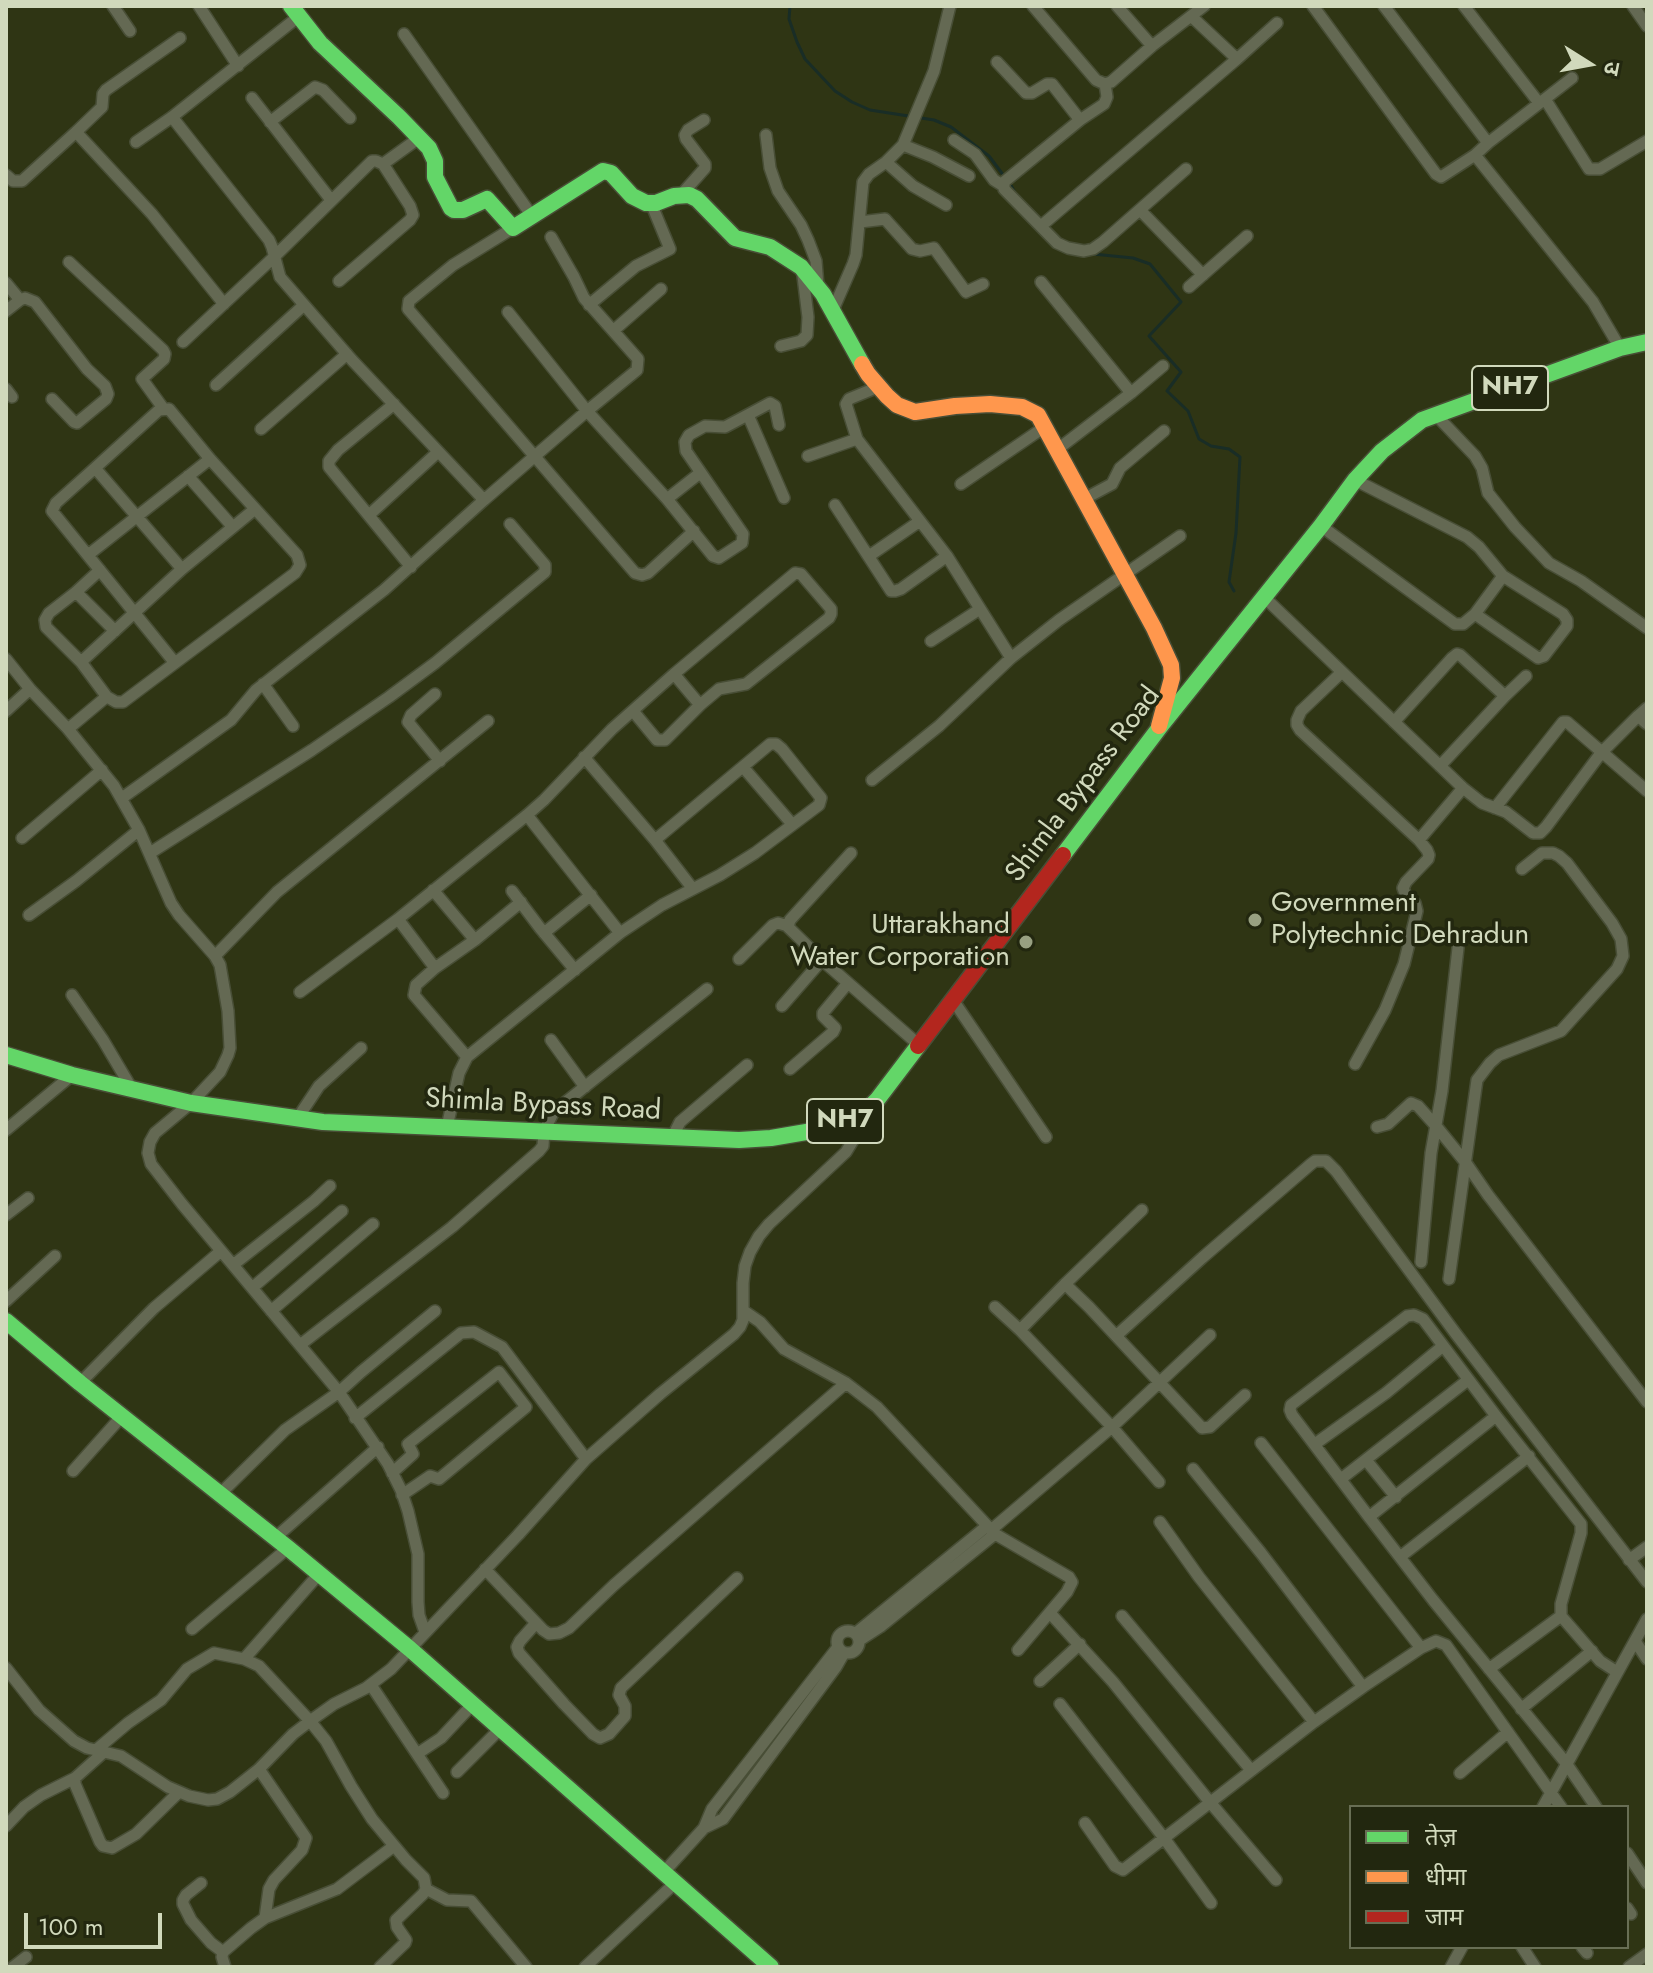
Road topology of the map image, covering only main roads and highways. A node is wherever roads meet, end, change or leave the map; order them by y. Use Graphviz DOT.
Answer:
graph roads {
  1 [pos="295,12"];
  2 [pos="1647,342"];
  3 [pos="1158,730"];
  4 [pos="6,1055"];
  5 [pos="6,1321"];
  6 [pos="771,1967"];
  1 -- 3 [label="main road"];
  2 -- 3 [label="main road, Shimla Bypass Road / NH7"];
  3 -- 4 [label="main road, Shimla Bypass Road / NH7"];
  5 -- 6 [label="main road"];
}
